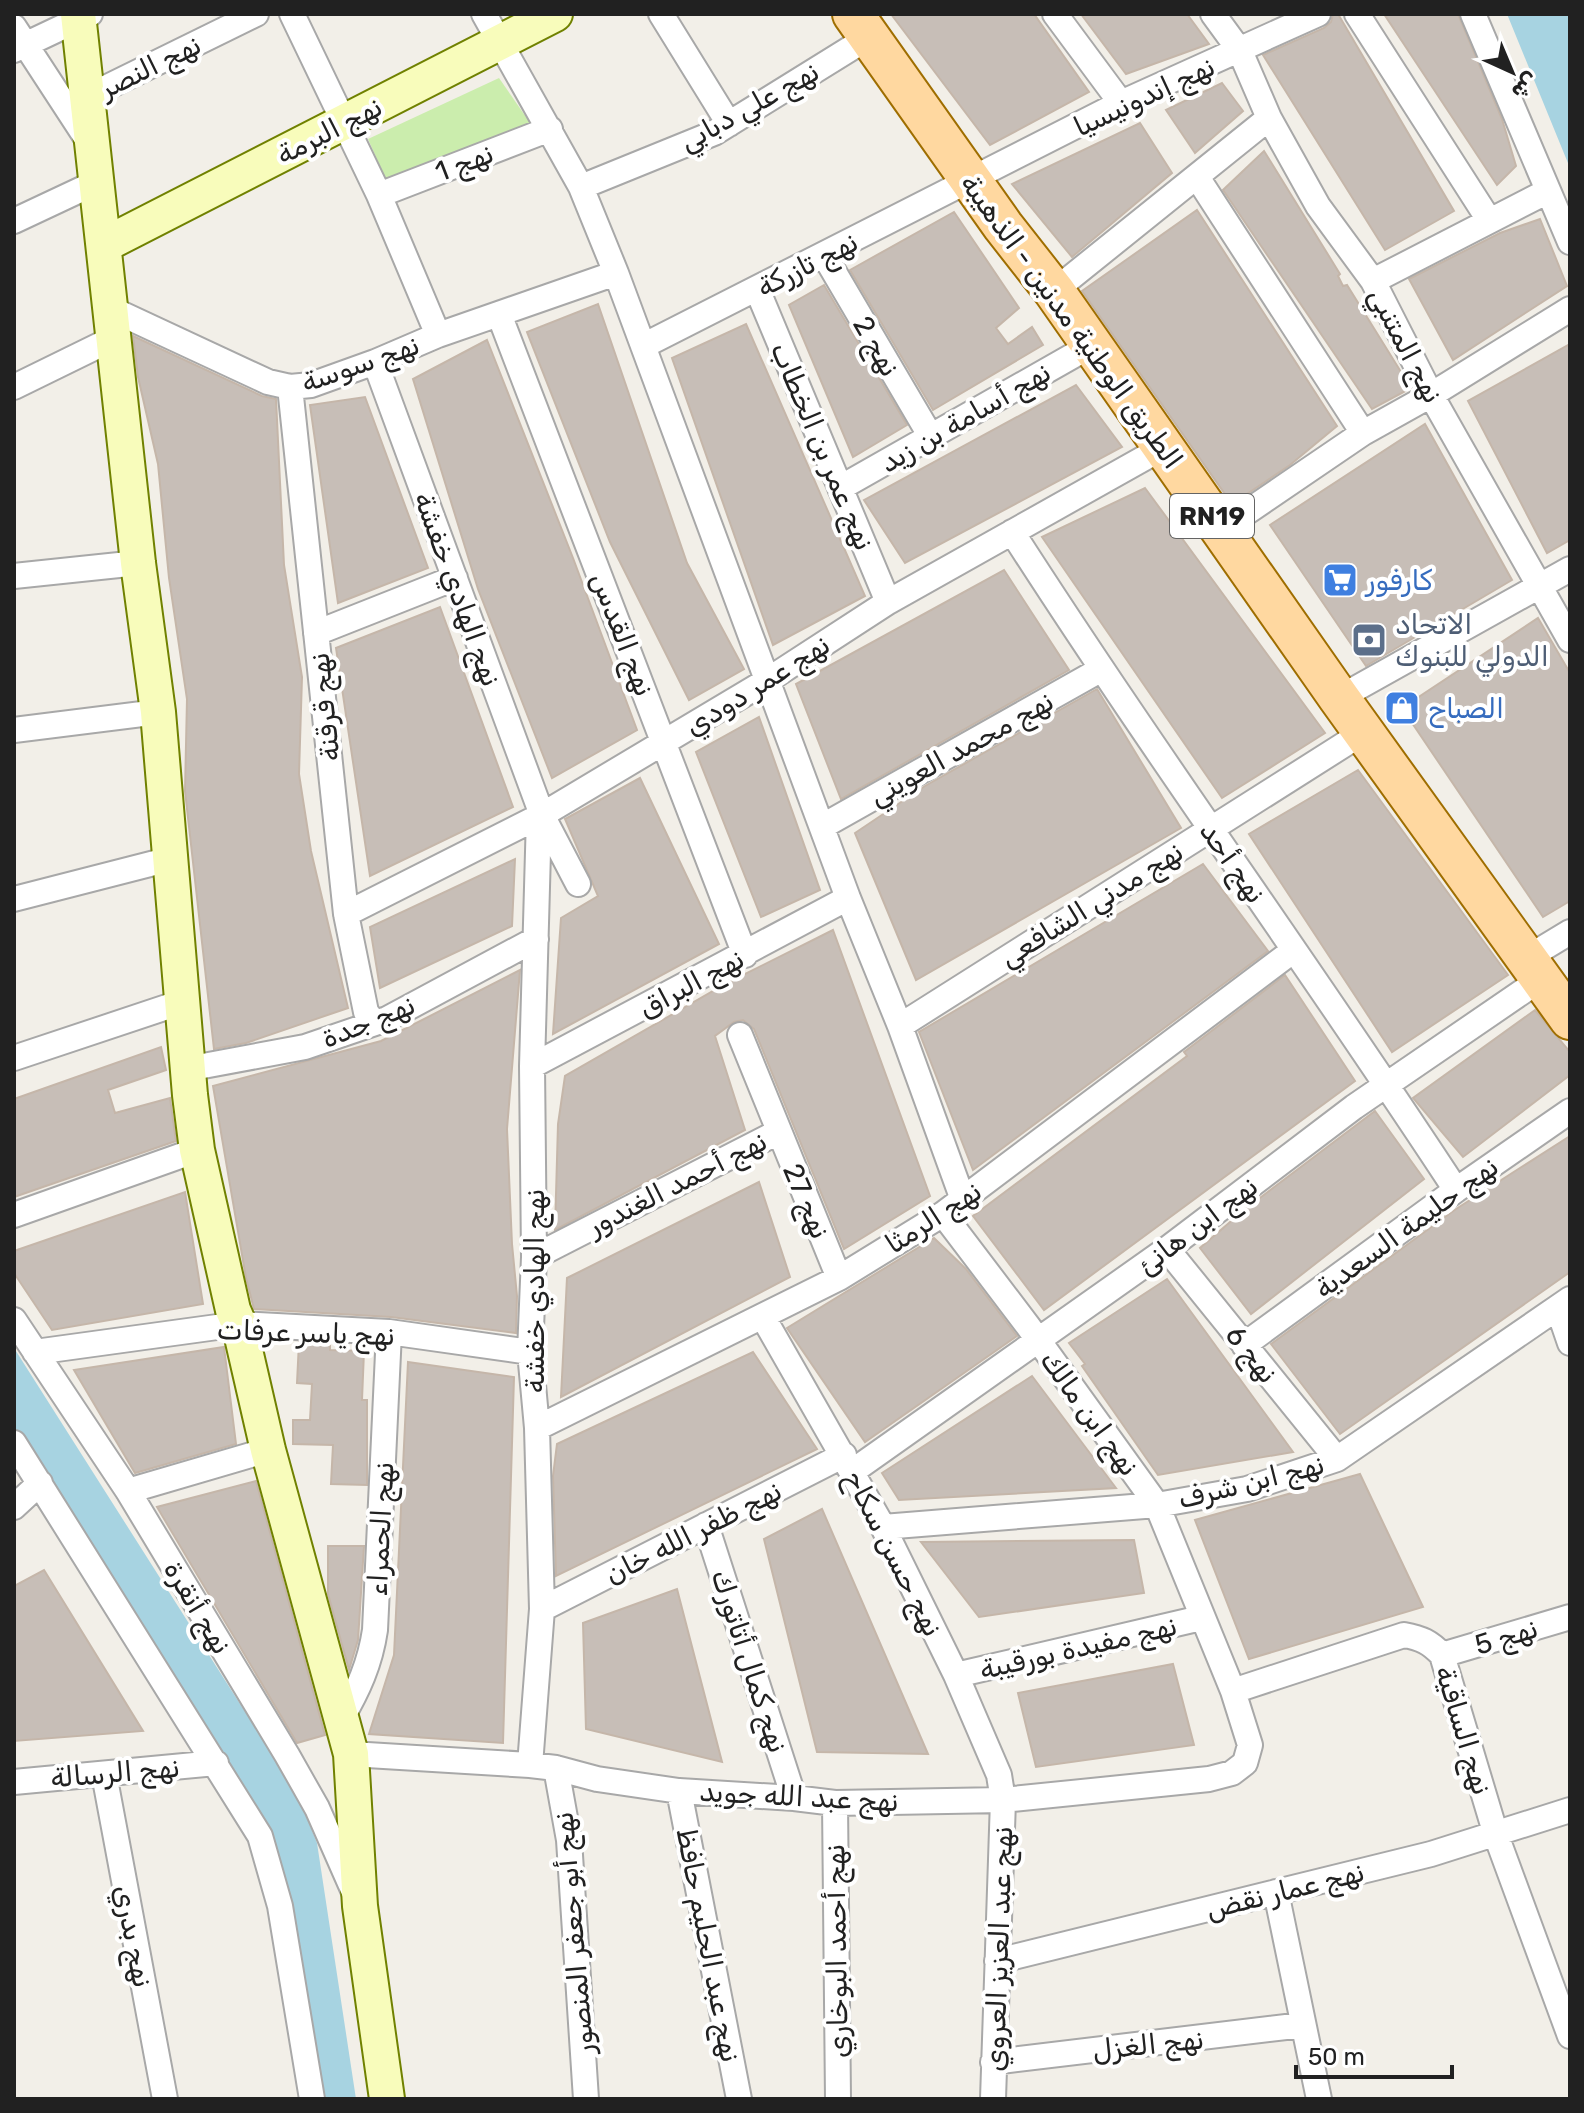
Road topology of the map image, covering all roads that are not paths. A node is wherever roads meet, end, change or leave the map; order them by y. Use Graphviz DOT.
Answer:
graph roads {
  1 [pos="256,14"];
  2 [pos="292,14"];
  3 [pos="555,14"];
  4 [pos="661,14"];
  5 [pos="1055,14"];
  6 [pos="1213,14"];
  7 [pos="1318,14"];
  8 [pos="1357,14"];
  9 [pos="1473,14"];
  10 [pos="82,16"];
  11 [pos="861,26"];
  12 [pos="491,28"];
  13 [pos="18,41"];
  14 [pos="1240,51"];
  15 [pos="87,97"];
  16 [pos="1121,103"];
  17 [pos="1269,118"];
  18 [pos="345,122"];
  19 [pos="729,124"];
  20 [pos="550,129"];
  21 [pos="96,166"];
  22 [pos="1197,177"];
  23 [pos="971,181"];
  24 [pos="581,187"];
  25 [pos="1548,191"];
  26 [pos="379,195"];
  27 [pos="1489,220"];
  28 [pos="14,221"];
  29 [pos="1570,242"];
  30 [pos="104,245"];
  31 [pos="824,255"];
  32 [pos="616,273"];
  33 [pos="1373,281"];
  34 [pos="757,289"];
  35 [pos="1054,291"];
  36 [pos="1570,309"];
  37 [pos="499,314"];
  38 [pos="111,323"];
  39 [pos="438,335"];
  40 [pos="643,346"];
  41 [pos="1090,346"];
  42 [pos="375,362"];
  43 [pos="14,387"];
  44 [pos="290,387"];
  45 [pos="1431,395"];
  46 [pos="1363,433"];
  47 [pos="931,437"];
  48 [pos="1164,447"];
  49 [pos="840,488"];
  50 [pos="1222,529"];
  51 [pos="1012,532"];
  52 [pos="138,563"];
  53 [pos="1570,569"];
  54 [pos="14,576"];
  55 [pos="455,578"];
  56 [pos="1539,588"];
  57 [pos="888,602"];
  58 [pos="316,633"];
  59 [pos="1570,640"];
  60 [pos="1100,670"];
  61 [pos="768,680"];
  62 [pos="1339,698"];
  63 [pos="158,712"];
  64 [pos="14,730"];
  65 [pos="1364,732"];
  66 [pos="664,741"];
  67 [pos="541,815"];
  68 [pos="823,826"];
  69 [pos="1210,829"];
  70 [pos="170,859"];
  71 [pos="578,884"];
  72 [pos="848,898"];
  73 [pos="14,899"];
  74 [pos="346,914"];
  75 [pos="1570,932"];
  76 [pos="536,939"];
  77 [pos="1294,950"];
  78 [pos="745,955"];
  79 [pos="1534,968"];
  80 [pos="182,1002"];
  81 [pos="1570,1019"];
  82 [pos="375,1023"];
  83 [pos="900,1026"];
  84 [pos="740,1035"];
  85 [pos="14,1058"];
  86 [pos="532,1066"];
  87 [pos="187,1069"];
  88 [pos="1387,1085"];
  89 [pos="1570,1111"];
  90 [pos="778,1132"];
  91 [pos="197,1150"];
  92 [pos="1456,1190"];
  93 [pos="953,1207"];
  94 [pos="14,1215"];
  95 [pos="1167,1249"];
  96 [pos="534,1257"];
  97 [pos="839,1278"];
  98 [pos="1564,1304"];
  99 [pos="763,1317"];
  100 [pos="14,1320"];
  101 [pos="239,1324"];
  102 [pos="389,1332"];
  103 [pos="1038,1342"];
  104 [pos="1570,1343"];
  105 [pos="1244,1345"];
  106 [pos="35,1352"];
  107 [pos="530,1352"];
  108 [pos="537,1428"];
  109 [pos="14,1443"];
  110 [pos="268,1450"];
  111 [pos="1337,1459"];
  112 [pos="849,1463"];
  113 [pos="40,1483"];
  114 [pos="128,1491"];
  115 [pos="1157,1505"];
  116 [pos="14,1507"];
  117 [pos="706,1525"];
  118 [pos="883,1527"];
  119 [pos="542,1609"];
  120 [pos="1570,1617"];
  121 [pos="1201,1618"];
  122 [pos="1442,1655"];
  123 [pos="956,1675"];
  124 [pos="1233,1691"];
  125 [pos="341,1719"];
  126 [pos="351,1754"];
  127 [pos="216,1763"];
  128 [pos="1245,1763"];
  129 [pos="530,1765"];
  130 [pos="556,1768"];
  131 [pos="104,1774"];
  132 [pos="14,1782"];
  133 [pos="679,1791"];
  134 [pos="794,1798"];
  135 [pos="1003,1800"];
  136 [pos="835,1803"];
  137 [pos="1570,1810"];
  138 [pos="1496,1835"];
  139 [pos="1276,1892"];
  140 [pos="360,1906"];
  141 [pos="997,1961"];
  142 [pos="1303,2025"];
  143 [pos="1570,2036"];
  144 [pos="993,2062"];
  145 [pos="165,2099"];
  146 [pos="312,2099"];
  147 [pos="387,2099"];
  148 [pos="586,2099"];
  149 [pos="739,2099"];
  150 [pos="838,2099"];
  151 [pos="993,2099"];
  152 [pos="1319,2099"];
  1 -- 15 [label="street, نهج النصر"];
  2 -- 18 [label="street"];
  3 -- 12 [label="main road, نهج البرمة"];
  4 -- 19 [label="street"];
  5 -- 16 [label="street"];
  6 -- 14 [label="street, نهج المتنبي"];
  7 -- 14 [label="street, نهج إندونيسيا"];
  8 -- 27 [label="street"];
  9 -- 25 [label="street"];
  10 -- 13 [label="street"];
  10 -- 15 [label="main road"];
  11 -- 19 [label="street, نهج علي دبابي"];
  11 -- 23 [label="main road, الطريق الوطنية مدنين - الذهيبة / RN19"];
  12 -- 18 [label="main road, نهج البرمة"];
  12 -- 20 [label="street, نهج ابن مالك"];
  13 -- 21 [label="street"];
  14 -- 16 [label="street, نهج إندونيسيا"];
  14 -- 17 [label="street, نهج المتنبي"];
  15 -- 21 [label="main road"];
  16 -- 23 [label="street, نهج إندونيسيا"];
  17 -- 22 [label="street"];
  17 -- 33 [label="street, نهج المتنبي"];
  18 -- 26 [label="street"];
  18 -- 30 [label="main road, نهج البرمة"];
  19 -- 24 [label="street, نهج علي دبابي"];
  20 -- 24 [label="street, نهج ابن مالك"];
  20 -- 26 [label="street, نهج 1"];
  21 -- 28 [label="street"];
  21 -- 30 [label="main road"];
  22 -- 35 [label="street"];
  22 -- 46 [label="street"];
  23 -- 31 [label="street, نهج تازركة"];
  23 -- 35 [label="main road, الطريق الوطنية مدنين - الذهيبة / RN19"];
  24 -- 32 [label="street, نهج ابن مالك"];
  25 -- 27 [label="street"];
  25 -- 29 [label="street"];
  26 -- 39 [label="street"];
  27 -- 33 [label="street"];
  30 -- 38 [label="main road"];
  31 -- 34 [label="street, نهج تازركة"];
  31 -- 47 [label="street, نهج 2"];
  32 -- 37 [label="street, نهج سوسة"];
  32 -- 40 [label="street, نهج ابن مالك"];
  33 -- 45 [label="street, نهج المتنبي"];
  34 -- 40 [label="street, نهج تازركة"];
  34 -- 49 [label="street, نهج عمر بن الخطاب"];
  35 -- 41 [label="main road, الطريق الوطنية مدنين - الذهيبة / RN19"];
  36 -- 45 [label="street"];
  37 -- 39 [label="street, نهج سوسة"];
  37 -- 66 [label="street, نهج القدس"];
  38 -- 43 [label="street"];
  38 -- 44 [label="street, نهج سوسة"];
  38 -- 52 [label="main road"];
  39 -- 42 [label="street, نهج سوسة"];
  40 -- 61 [label="street, نهج ابن مالك"];
  41 -- 47 [label="street, نهج أسامة بن زيد"];
  41 -- 48 [label="main road, الطريق الوطنية مدنين - الذهيبة / RN19"];
  42 -- 44 [label="street, نهج سوسة"];
  42 -- 55 [label="street, نهج الهادي خفشة"];
  44 -- 58 [label="street, نهج قرقنة"];
  45 -- 46 [label="street"];
  45 -- 56 [label="street, نهج المتنبي"];
  46 -- 50 [label="street"];
  47 -- 49 [label="street, نهج أسامة بن زيد"];
  48 -- 50 [label="main road, الطريق الوطنية مدنين - الذهيبة / RN19"];
  48 -- 51 [label="street, نهج عمر دودي"];
  49 -- 57 [label="street, نهج عمر بن الخطاب"];
  50 -- 62 [label="main road, الطريق الوطنية مدنين - الذهيبة / RN19"];
  51 -- 57 [label="street, نهج عمر دودي"];
  51 -- 60 [label="street, نهج أحد"];
  52 -- 54 [label="street"];
  52 -- 63 [label="main road"];
  53 -- 56 [label="street"];
  55 -- 58 [label="street"];
  55 -- 67 [label="street, نهج الهادي خفشة"];
  56 -- 59 [label="street, نهج المتنبي"];
  56 -- 62 [label="street"];
  57 -- 61 [label="street, نهج عمر دودي"];
  58 -- 74 [label="street, نهج قرقنة"];
  60 -- 68 [label="street, نهج محمد العويني"];
  60 -- 69 [label="street, نهج أحد"];
  61 -- 66 [label="street, نهج عمر دودي"];
  61 -- 68 [label="street, نهج ابن مالك"];
  62 -- 65 [label="main road, الطريق الوطنية مدنين - الذهيبة / RN19"];
  63 -- 64 [label="street"];
  63 -- 70 [label="main road"];
  65 -- 69 [label="street, نهج مدني الشافعي"];
  65 -- 79 [label="main road, الطريق الوطنية مدنين - الذهيبة / RN19"];
  66 -- 67 [label="street, نهج عمر دودي"];
  66 -- 78 [label="street, نهج القدس"];
  67 -- 71 [label="street"];
  67 -- 74 [label="street, نهج عمر دودي"];
  67 -- 76 [label="street, نهج الهادي خفشة"];
  68 -- 72 [label="street, نهج ابن مالك"];
  69 -- 77 [label="street, نهج أحد"];
  69 -- 83 [label="street, نهج مدني الشافعي"];
  70 -- 73 [label="street"];
  70 -- 80 [label="main road"];
  72 -- 78 [label="street, نهج البراق"];
  72 -- 83 [label="street, نهج ابن مالك"];
  74 -- 82 [label="street, نهج قرقنة"];
  75 -- 79 [label="street, نهج ابن هانئ"];
  76 -- 82 [label="street, نهج جدة"];
  76 -- 86 [label="street, نهج الهادي خفشة"];
  77 -- 88 [label="street, نهج أحد"];
  77 -- 93 [label="street, نهج الرمثا"];
  78 -- 86 [label="street, نهج البراق"];
  79 -- 81 [label="main road, الطريق الوطنية مدنين - الذهيبة / RN19"];
  79 -- 88 [label="street, نهج ابن هانئ"];
  80 -- 85 [label="street"];
  80 -- 87 [label="main road"];
  82 -- 87 [label="street, نهج جدة"];
  83 -- 93 [label="street, نهج ابن مالك"];
  84 -- 90 [label="street, نهج 27"];
  86 -- 96 [label="street, نهج الهادي خفشة"];
  87 -- 91 [label="main road"];
  88 -- 92 [label="street, نهج أحد"];
  88 -- 95 [label="street, نهج ابن هانئ"];
  89 -- 92 [label="street, نهج حليمة السعدية"];
  90 -- 96 [label="street, نهج أحمد الغندور"];
  90 -- 97 [label="street, نهج 27"];
  91 -- 94 [label="street"];
  91 -- 101 [label="main road"];
  92 -- 105 [label="street, نهج حليمة السعدية"];
  93 -- 97 [label="street, نهج الرمثا"];
  93 -- 103 [label="street, نهج ابن مالك"];
  95 -- 103 [label="street, نهج ابن هانئ"];
  95 -- 105 [label="street, نهج 6"];
  96 -- 107 [label="street, نهج الهادي خفشة"];
  97 -- 99 [label="street, نهج الرمثا"];
  98 -- 104 [label="street"];
  98 -- 111 [label="street, نهج ابن شرف"];
  99 -- 108 [label="street, نهج الرمثا"];
  99 -- 112 [label="street, نهج حسن سكاح"];
  100 -- 106 [label="street, نهج أنقرة"];
  101 -- 102 [label="street, نهج ياسر عرفات"];
  101 -- 106 [label="street, نهج ياسر عرفات"];
  101 -- 110 [label="main road"];
  102 -- 107 [label="street, نهج ياسر عرفات"];
  102 -- 125 [label="street, نهج الحمراء"];
  103 -- 112 [label="street, نهج ابن هانئ"];
  103 -- 115 [label="street, نهج ابن مالك"];
  105 -- 111 [label="street, نهج 6"];
  106 -- 114 [label="street, نهج أنقرة"];
  107 -- 108 [label="street, نهج الهادي خفشة"];
  108 -- 119 [label="street, نهج الهادي خفشة"];
  109 -- 113 [label="street"];
  110 -- 114 [label="street"];
  110 -- 125 [label="main road"];
  111 -- 115 [label="street, نهج ابن شرف"];
  112 -- 117 [label="street, نهج ظفر الله خان"];
  112 -- 118 [label="street, نهج حسن سكاح"];
  113 -- 116 [label="street"];
  113 -- 127 [label="street"];
  114 -- 140 [label="street, نهج أنقرة"];
  115 -- 118 [label="street, نهج ابن شرف"];
  115 -- 121 [label="street, نهج ابن مالك"];
  117 -- 119 [label="street, نهج ظفر الله خان"];
  117 -- 134 [label="street, نهج كمال أتاتورك"];
  118 -- 123 [label="street, نهج حسن سكاح"];
  119 -- 129 [label="street, نهج الهادي خفشة"];
  120 -- 122 [label="street, نهج 5"];
  121 -- 123 [label="street, نهج مفيدة بورقيبة"];
  121 -- 124 [label="street, نهج ابن مالك"];
  122 -- 124 [label="street, نهج الساقية"];
  122 -- 138 [label="street, نهج الساقية"];
  123 -- 135 [label="street, نهج حسن سكاح"];
  124 -- 128 [label="street, نهج ابن مالك"];
  125 -- 126 [label="main road"];
  126 -- 129 [label="street, نهج عبد الله جويد"];
  126 -- 140 [label="main road"];
  127 -- 131 [label="street, نهج الرسالة"];
  127 -- 146 [label="street"];
  128 -- 135 [label="street, نهج عبد الله جويد"];
  129 -- 130 [label="street, نهج عبد الله جويد"];
  130 -- 133 [label="street, نهج عبد الله جويد"];
  130 -- 148 [label="street, نهج أبو جعفر المنصور"];
  131 -- 132 [label="street, نهج الرسالة"];
  131 -- 145 [label="street, نهج بدري"];
  133 -- 134 [label="street, نهج عبد الله جويد"];
  133 -- 149 [label="street, نهج عبد الحليم حافظ"];
  134 -- 136 [label="street, نهج عبد الله جويد"];
  135 -- 136 [label="street, نهج عبد الله جويد"];
  135 -- 141 [label="street, نهج عبد العزيز العروي"];
  136 -- 150 [label="street, نهج أحمد البوخاري"];
  137 -- 138 [label="street, نهج عمار نقض"];
  138 -- 139 [label="street, نهج عمار نقض"];
  138 -- 143 [label="street, نهج الساقية"];
  139 -- 141 [label="street, نهج عمار نقض"];
  139 -- 142 [label="street"];
  140 -- 147 [label="main road"];
  141 -- 144 [label="street, نهج عبد العزيز العروي"];
  142 -- 144 [label="street, نهج الغزل"];
  142 -- 152 [label="street"];
  144 -- 151 [label="street, نهج عبد العزيز العروي"];
}
